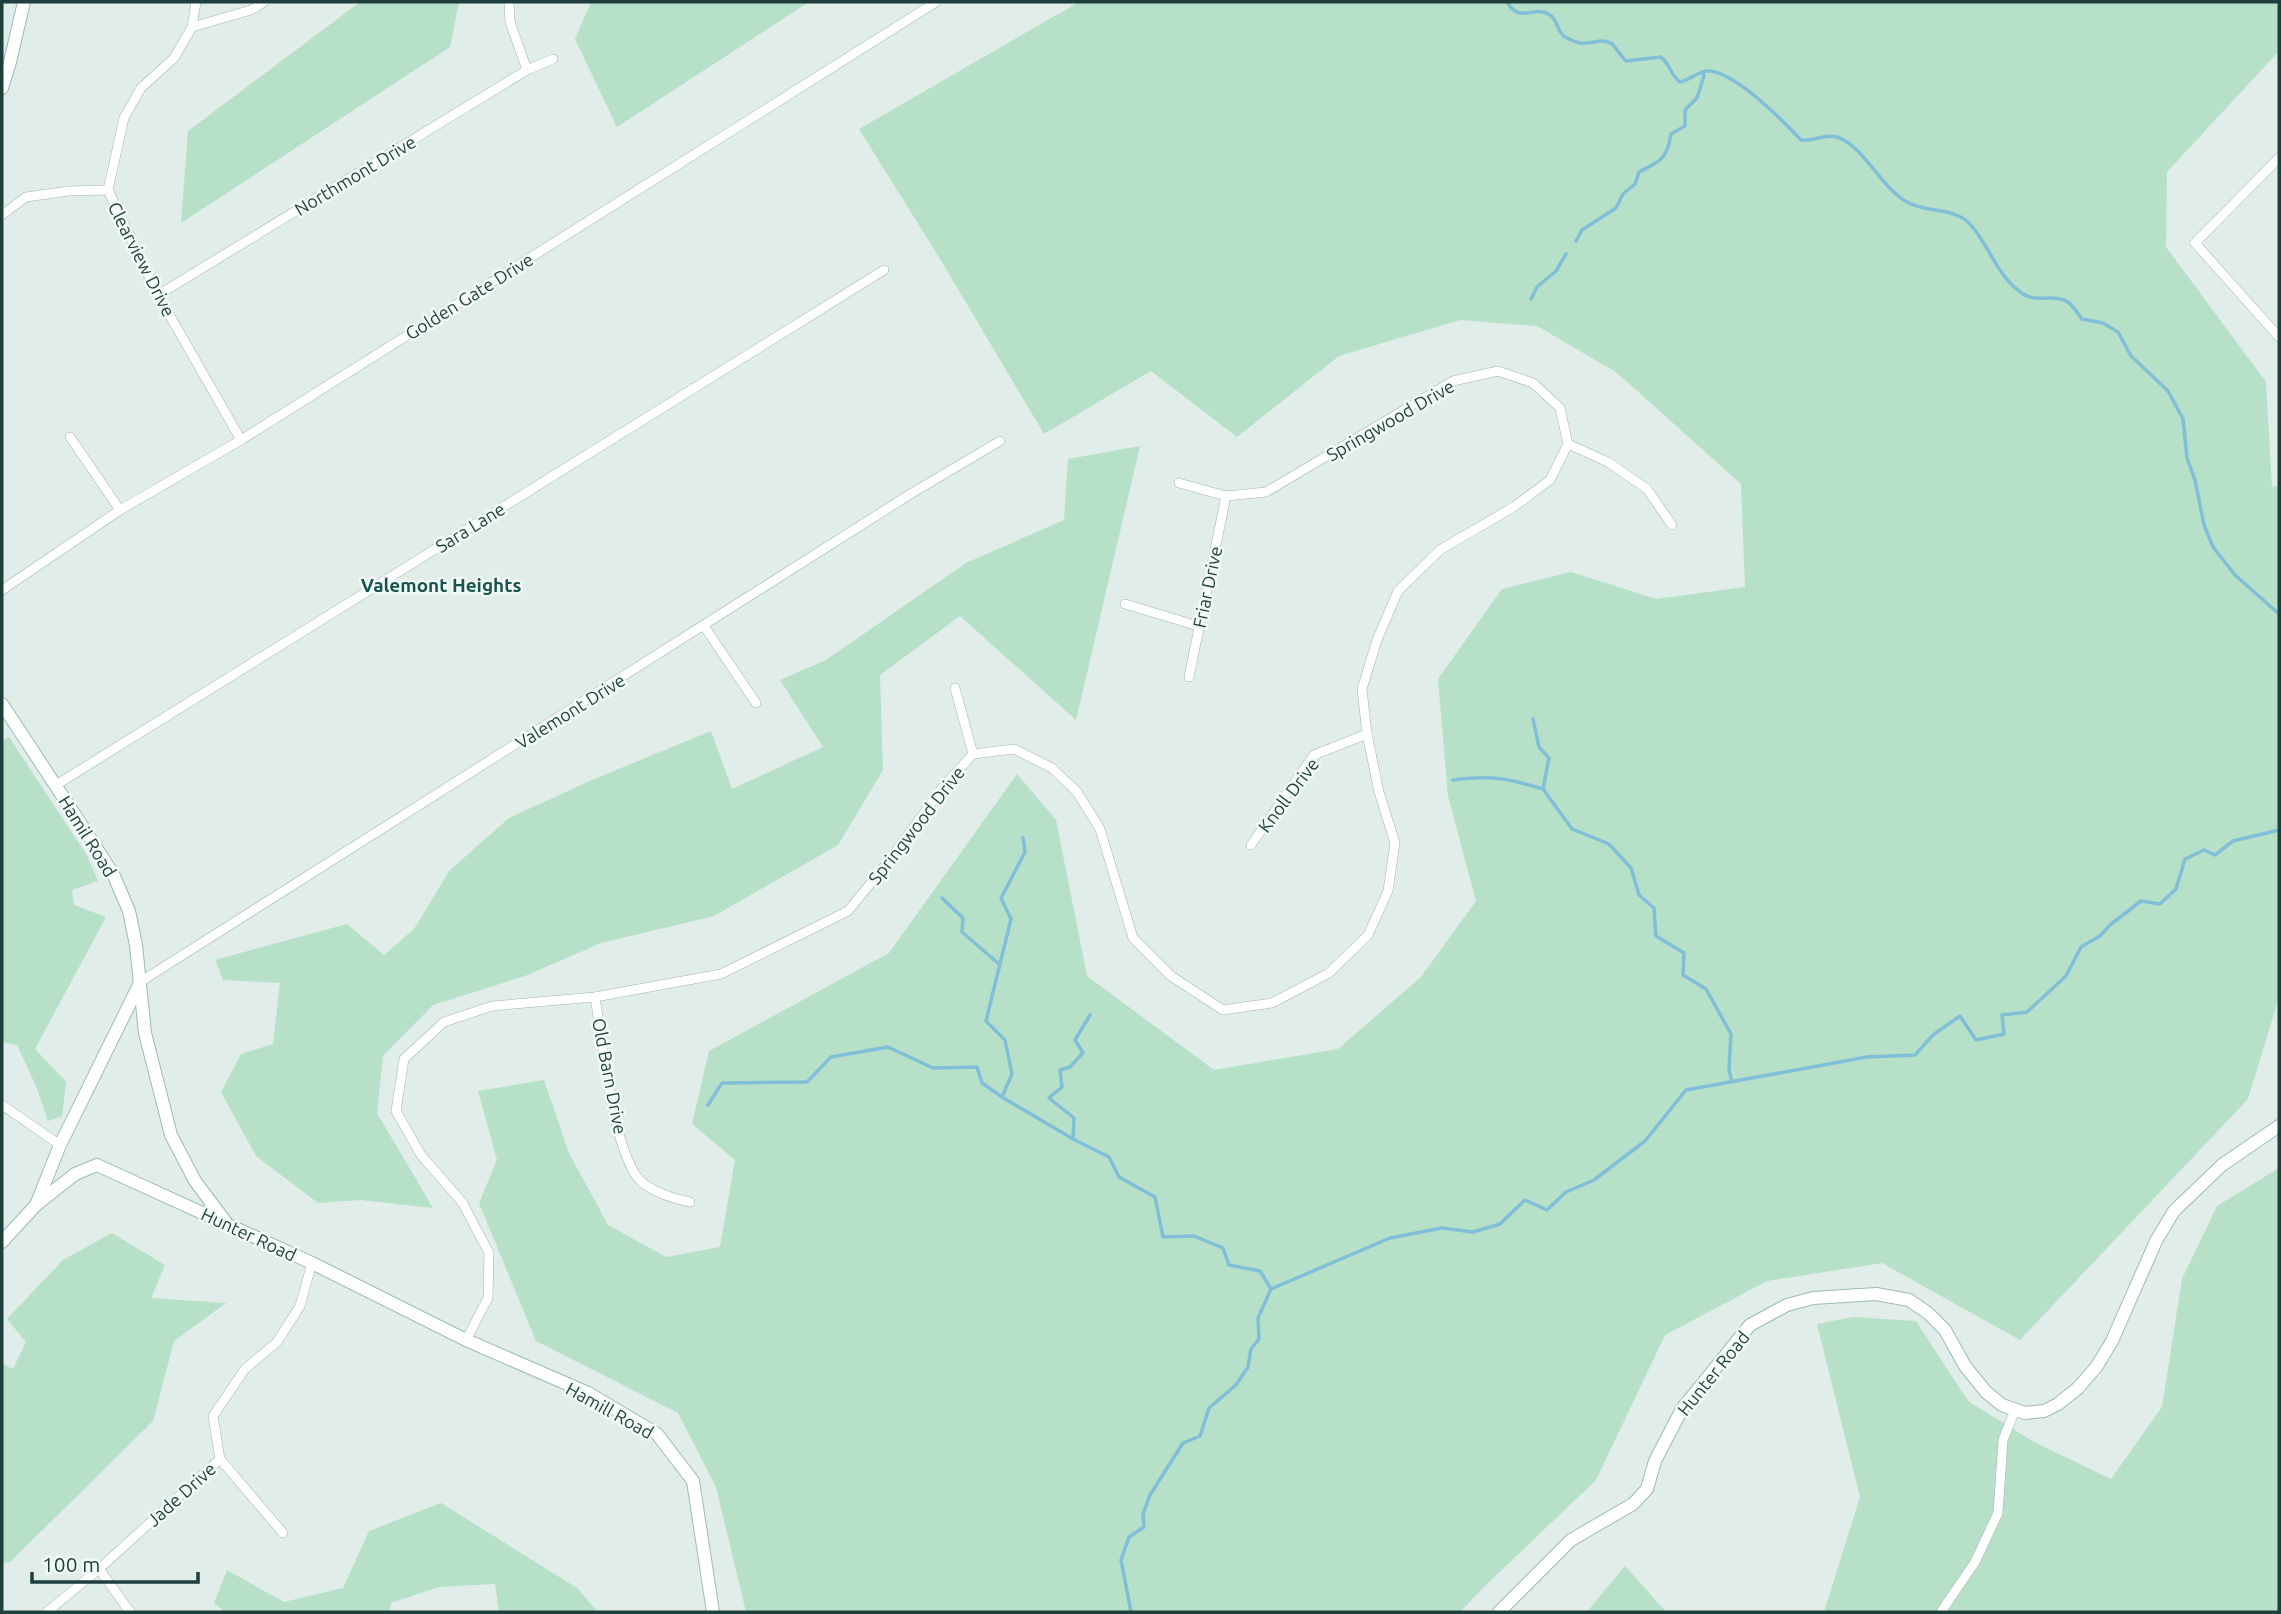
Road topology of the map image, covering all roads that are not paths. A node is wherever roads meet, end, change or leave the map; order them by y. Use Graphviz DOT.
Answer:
graph roads {
  1 [pos="24,2"];
  2 [pos="196,2"];
  3 [pos="264,2"];
  4 [pos="509,2"];
  5 [pos="936,2"];
  6 [pos="192,27"];
  7 [pos="553,59"];
  8 [pos="527,70"];
  9 [pos="2,88"];
  10 [pos="2279,158"];
  11 [pos="107,190"];
  12 [pos="2,215"];
  13 [pos="884,270"];
  14 [pos="158,295"];
  15 [pos="2279,337"];
  16 [pos="70,437"];
  17 [pos="241,440"];
  18 [pos="1000,441"];
  19 [pos="1568,444"];
  20 [pos="1180,483"];
  21 [pos="1226,496"];
  22 [pos="120,510"];
  23 [pos="1672,524"];
  24 [pos="2,590"];
  25 [pos="1125,604"];
  26 [pos="704,626"];
  27 [pos="1198,626"];
  28 [pos="1189,677"];
  29 [pos="954,688"];
  30 [pos="757,703"];
  31 [pos="2,704"];
  32 [pos="1367,734"];
  33 [pos="973,754"];
  34 [pos="56,785"];
  35 [pos="1251,845"];
  36 [pos="140,982"];
  37 [pos="595,996"];
  38 [pos="2,1105"];
  39 [pos="2279,1126"];
  40 [pos="60,1145"];
  41 [pos="690,1202"];
  42 [pos="36,1205"];
  43 [pos="226,1222"];
  44 [pos="2,1242"];
  45 [pos="312,1263"];
  46 [pos="466,1340"];
  47 [pos="2015,1410"];
  48 [pos="220,1459"];
  49 [pos="284,1533"];
  50 [pos="99,1569"];
  51 [pos="47,1612"];
  52 [pos="130,1612"];
  53 [pos="713,1612"];
  54 [pos="1499,1612"];
  55 [pos="1941,1612"];
  1 -- 9 [label="street"];
  2 -- 6 [label="street, Clearview Drive"];
  3 -- 6 [label="street"];
  4 -- 8 [label="street"];
  5 -- 17 [label="street, Golden Gate Drive"];
  6 -- 11 [label="street, Clearview Drive"];
  7 -- 8 [label="street, Northmont Drive"];
  8 -- 14 [label="street, Northmont Drive"];
  10 -- 15 [label="street"];
  11 -- 12 [label="street"];
  11 -- 14 [label="street, Clearview Drive"];
  13 -- 34 [label="street, Sara Lane"];
  14 -- 17 [label="street, Clearview Drive"];
  16 -- 22 [label="street"];
  17 -- 22 [label="street, Golden Gate Drive"];
  18 -- 26 [label="street, Valemont Drive"];
  19 -- 21 [label="street, Springwood Drive"];
  19 -- 23 [label="street"];
  19 -- 32 [label="street, Springwood Drive"];
  20 -- 21 [label="street, Springwood Drive"];
  21 -- 27 [label="street, Friar Drive"];
  22 -- 24 [label="street, Golden Gate Drive"];
  25 -- 27 [label="street"];
  26 -- 30 [label="street"];
  26 -- 36 [label="street, Valemont Drive"];
  27 -- 28 [label="street, Friar Drive"];
  29 -- 33 [label="street"];
  31 -- 34 [label="street, Hamil Road"];
  32 -- 33 [label="street, Springwood Drive"];
  32 -- 35 [label="street, Knoll Drive"];
  33 -- 37 [label="street, Springwood Drive"];
  34 -- 36 [label="street, Hamil Road"];
  36 -- 40 [label="street"];
  36 -- 43 [label="street, Hamil Road"];
  37 -- 41 [label="street, Old Barn Drive"];
  37 -- 46 [label="street, Springwood Drive"];
  38 -- 40 [label="street"];
  39 -- 47 [label="street"];
  40 -- 42 [label="street"];
  42 -- 43 [label="street, Hunter Road"];
  42 -- 44 [label="street"];
  43 -- 45 [label="street, Hunter Road"];
  45 -- 46 [label="street, Hunter Road"];
  45 -- 48 [label="street"];
  46 -- 53 [label="street, Hamill Road"];
  47 -- 54 [label="street, Hunter Road"];
  47 -- 55 [label="street"];
  48 -- 49 [label="street"];
  48 -- 50 [label="street, Jade Drive"];
  50 -- 51 [label="street, Jade Drive"];
  50 -- 52 [label="street"];
}
